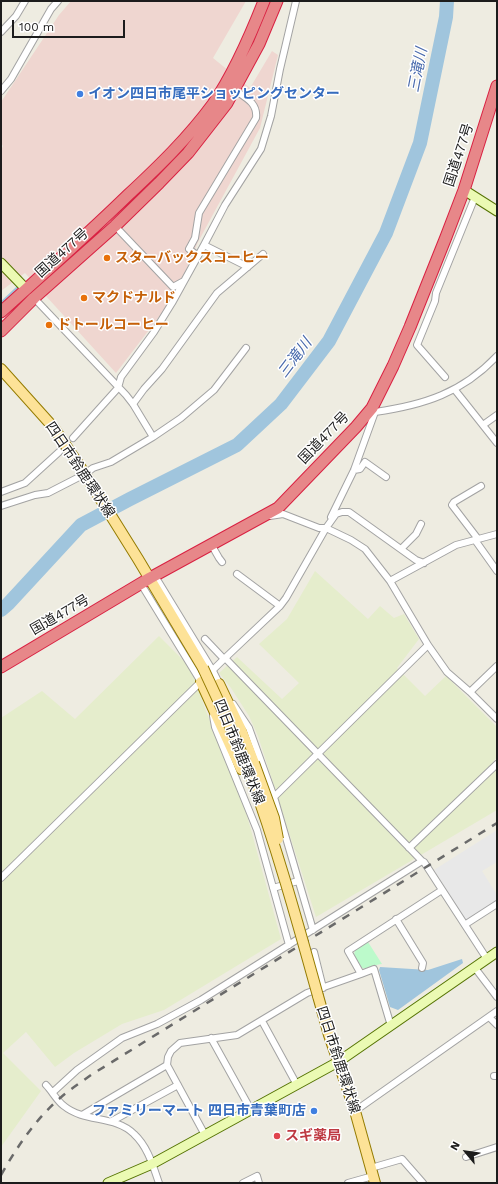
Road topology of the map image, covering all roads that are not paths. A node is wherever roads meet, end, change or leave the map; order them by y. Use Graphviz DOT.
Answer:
graph roads {
  1 [pos="25,1"];
  2 [pos="58,1"];
  3 [pos="264,1"];
  4 [pos="277,1"];
  5 [pos="296,1"];
  6 [pos="1,32"];
  7 [pos="497,86"];
  8 [pos="229,87"];
  9 [pos="1,91"];
  10 [pos="464,190"];
  11 [pos="475,197"];
  12 [pos="497,211"];
  13 [pos="115,226"];
  14 [pos="204,245"];
  15 [pos="263,254"];
  16 [pos="198,256"];
  17 [pos="1,263"];
  18 [pos="248,267"];
  19 [pos="184,281"];
  20 [pos="26,289"];
  21 [pos="34,298"];
  22 [pos="1,312"];
  23 [pos="1,331"];
  24 [pos="246,348"];
  25 [pos="497,356"];
  26 [pos="1,369"];
  27 [pos="445,377"];
  28 [pos="118,388"];
  29 [pos="455,390"];
  30 [pos="133,404"];
  31 [pos="373,410"];
  32 [pos="497,415"];
  33 [pos="483,425"];
  34 [pos="153,437"];
  35 [pos="73,438"];
  36 [pos="497,443"];
  37 [pos="59,452"];
  38 [pos="354,470"];
  39 [pos="85,474"];
  40 [pos="386,477"];
  41 [pos="482,486"];
  42 [pos="1,492"];
  43 [pos="1,506"];
  44 [pos="253,521"];
  45 [pos="421,524"];
  46 [pos="326,528"];
  47 [pos="497,534"];
  48 [pos="477,539"];
  49 [pos="211,544"];
  50 [pos="401,550"];
  51 [pos="222,562"];
  52 [pos="424,563"];
  53 [pos="497,571"];
  54 [pos="237,574"];
  55 [pos="149,580"];
  56 [pos="390,580"];
  57 [pos="280,606"];
  58 [pos="205,639"];
  59 [pos="428,645"];
  60 [pos="224,658"];
  61 [pos="497,666"];
  62 [pos="1,667"];
  63 [pos="208,670"];
  64 [pos="201,682"];
  65 [pos="219,684"];
  66 [pos="470,692"];
  67 [pos="212,705"];
  68 [pos="497,719"];
  69 [pos="318,753"];
  70 [pos="497,764"];
  71 [pos="274,797"];
  72 [pos="252,819"];
  73 [pos="409,848"];
  74 [pos="422,861"];
  75 [pos="283,872"];
  76 [pos="1,878"];
  77 [pos="298,881"];
  78 [pos="273,888"];
  79 [pos="442,890"];
  80 [pos="497,904"];
  81 [pos="396,919"];
  82 [pos="466,924"];
  83 [pos="313,930"];
  84 [pos="289,945"];
  85 [pos="314,952"];
  86 [pos="497,952"];
  87 [pos="487,960"];
  88 [pos="422,968"];
  89 [pos="475,968"];
  90 [pos="361,974"];
  91 [pos="321,992"];
  92 [pos="497,997"];
  93 [pos="497,1011"];
  94 [pos="489,1017"];
  95 [pos="262,1021"];
  96 [pos="497,1025"];
  97 [pos="391,1026"];
  98 [pos="211,1038"];
  99 [pos="338,1062"];
  100 [pos="167,1065"];
  101 [pos="46,1085"];
  102 [pos="178,1085"];
  103 [pos="297,1085"];
  104 [pos="52,1092"];
  105 [pos="251,1110"];
  106 [pos="355,1111"];
  107 [pos="82,1115"];
  108 [pos="112,1121"];
  109 [pos="205,1135"];
  110 [pos="497,1147"];
  111 [pos="466,1158"];
  112 [pos="152,1164"];
  113 [pos="373,1175"];
  114 [pos="108,1183"];
  115 [pos="159,1183"];
  116 [pos="243,1183"];
  117 [pos="259,1183"];
  118 [pos="348,1183"];
  119 [pos="423,1183"];
  1 -- 6 [label="street"];
  2 -- 9 [label="street"];
  3 -- 8 [label="highway, 国道477号"];
  4 -- 8 [label="highway, 国道477号"];
  5 -- 14 [label="street"];
  7 -- 10 [label="highway, 国道477号"];
  8 -- 13 [label="highway, 国道477号"];
  8 -- 16 [label="street"];
  8 -- 20 [label="highway, 国道477号"];
  10 -- 11 [label="street"];
  10 -- 31 [label="highway, 国道477号"];
  11 -- 12 [label="street"];
  11 -- 27 [label="street"];
  13 -- 19 [label="street"];
  13 -- 21 [label="highway, 国道477号"];
  14 -- 16 [label="street"];
  14 -- 18 [label="street"];
  15 -- 18 [label="street"];
  16 -- 19 [label="street"];
  17 -- 20 [label="street"];
  18 -- 30 [label="street"];
  19 -- 28 [label="street"];
  20 -- 22 [label="highway, 国道477号"];
  21 -- 23 [label="highway, 国道477号"];
  21 -- 28 [label="street"];
  24 -- 34 [label="street"];
  25 -- 29 [label="street"];
  26 -- 39 [label="main road, 四日市鈴鹿環状線"];
  28 -- 30 [label="street"];
  28 -- 35 [label="street"];
  29 -- 31 [label="street"];
  29 -- 33 [label="street"];
  30 -- 34 [label="street"];
  31 -- 38 [label="street"];
  31 -- 44 [label="highway, 国道477号"];
  32 -- 33 [label="street"];
  33 -- 36 [label="street"];
  34 -- 39 [label="street"];
  37 -- 42 [label="street"];
  38 -- 40 [label="street"];
  38 -- 46 [label="street"];
  39 -- 43 [label="street"];
  39 -- 55 [label="main road, 四日市鈴鹿環状線"];
  41 -- 48 [label="street"];
  44 -- 46 [label="street"];
  44 -- 49 [label="highway, 国道477号"];
  45 -- 50 [label="street"];
  46 -- 50 [label="street"];
  46 -- 56 [label="street"];
  46 -- 57 [label="street"];
  47 -- 48 [label="street"];
  48 -- 52 [label="street"];
  48 -- 53 [label="street"];
  49 -- 51 [label="street"];
  49 -- 55 [label="highway, 国道477号"];
  50 -- 52 [label="street"];
  52 -- 56 [label="street"];
  54 -- 57 [label="street"];
  55 -- 62 [label="highway, 国道477号"];
  55 -- 63 [label="main road, 四日市鈴鹿環状線"];
  55 -- 64 [label="street"];
  56 -- 59 [label="street"];
  57 -- 60 [label="street"];
  58 -- 60 [label="street"];
  59 -- 66 [label="street"];
  59 -- 69 [label="street"];
  60 -- 63 [label="street"];
  60 -- 69 [label="street"];
  61 -- 66 [label="street"];
  63 -- 64 [label="street"];
  63 -- 65 [label="street"];
  63 -- 75 [label="main road, 四日市鈴鹿環状線, bridge"];
  64 -- 67 [label="main road"];
  64 -- 76 [label="street"];
  65 -- 71 [label="street"];
  65 -- 75 [label="main road, bridge"];
  66 -- 68 [label="street"];
  67 -- 72 [label="street"];
  67 -- 75 [label="main road, bridge"];
  69 -- 71 [label="street"];
  69 -- 73 [label="street"];
  70 -- 73 [label="street"];
  71 -- 72 [label="street"];
  71 -- 77 [label="street"];
  72 -- 78 [label="street"];
  73 -- 74 [label="street"];
  74 -- 79 [label="street"];
  74 -- 83 [label="street"];
  75 -- 91 [label="main road, 四日市鈴鹿環状線, bridge"];
  77 -- 78 [label="street"];
  77 -- 83 [label="street"];
  78 -- 84 [label="street"];
  79 -- 81 [label="street"];
  79 -- 82 [label="street"];
  80 -- 82 [label="street"];
  81 -- 88 [label="street"];
  81 -- 90 [label="street"];
  82 -- 87 [label="street"];
  83 -- 84 [label="street"];
  84 -- 104 [label="street"];
  85 -- 91 [label="street"];
  86 -- 87 [label="street"];
  87 -- 89 [label="street"];
  89 -- 92 [label="street"];
  89 -- 97 [label="street"];
  90 -- 91 [label="street"];
  90 -- 97 [label="street"];
  91 -- 95 [label="street"];
  91 -- 99 [label="main road, 四日市鈴鹿環状線"];
  93 -- 94 [label="street"];
  94 -- 96 [label="street"];
  94 -- 106 [label="street"];
  95 -- 98 [label="street"];
  95 -- 103 [label="street"];
  97 -- 99 [label="street"];
  98 -- 100 [label="street"];
  98 -- 105 [label="street"];
  99 -- 103 [label="street"];
  99 -- 106 [label="main road, 四日市鈴鹿環状線"];
  100 -- 102 [label="street"];
  100 -- 107 [label="street"];
  101 -- 104 [label="street"];
  102 -- 108 [label="street"];
  102 -- 109 [label="street"];
  103 -- 105 [label="street"];
  104 -- 107 [label="street"];
  105 -- 109 [label="street"];
  106 -- 113 [label="main road, 四日市鈴鹿環状線"];
  107 -- 108 [label="street"];
  108 -- 112 [label="street"];
  109 -- 112 [label="street"];
  110 -- 111 [label="street"];
  112 -- 114 [label="street"];
  112 -- 115 [label="street"];
  113 -- 118 [label="street"];
  113 -- 119 [label="street"];
  116 -- 117 [label="street"];
}
